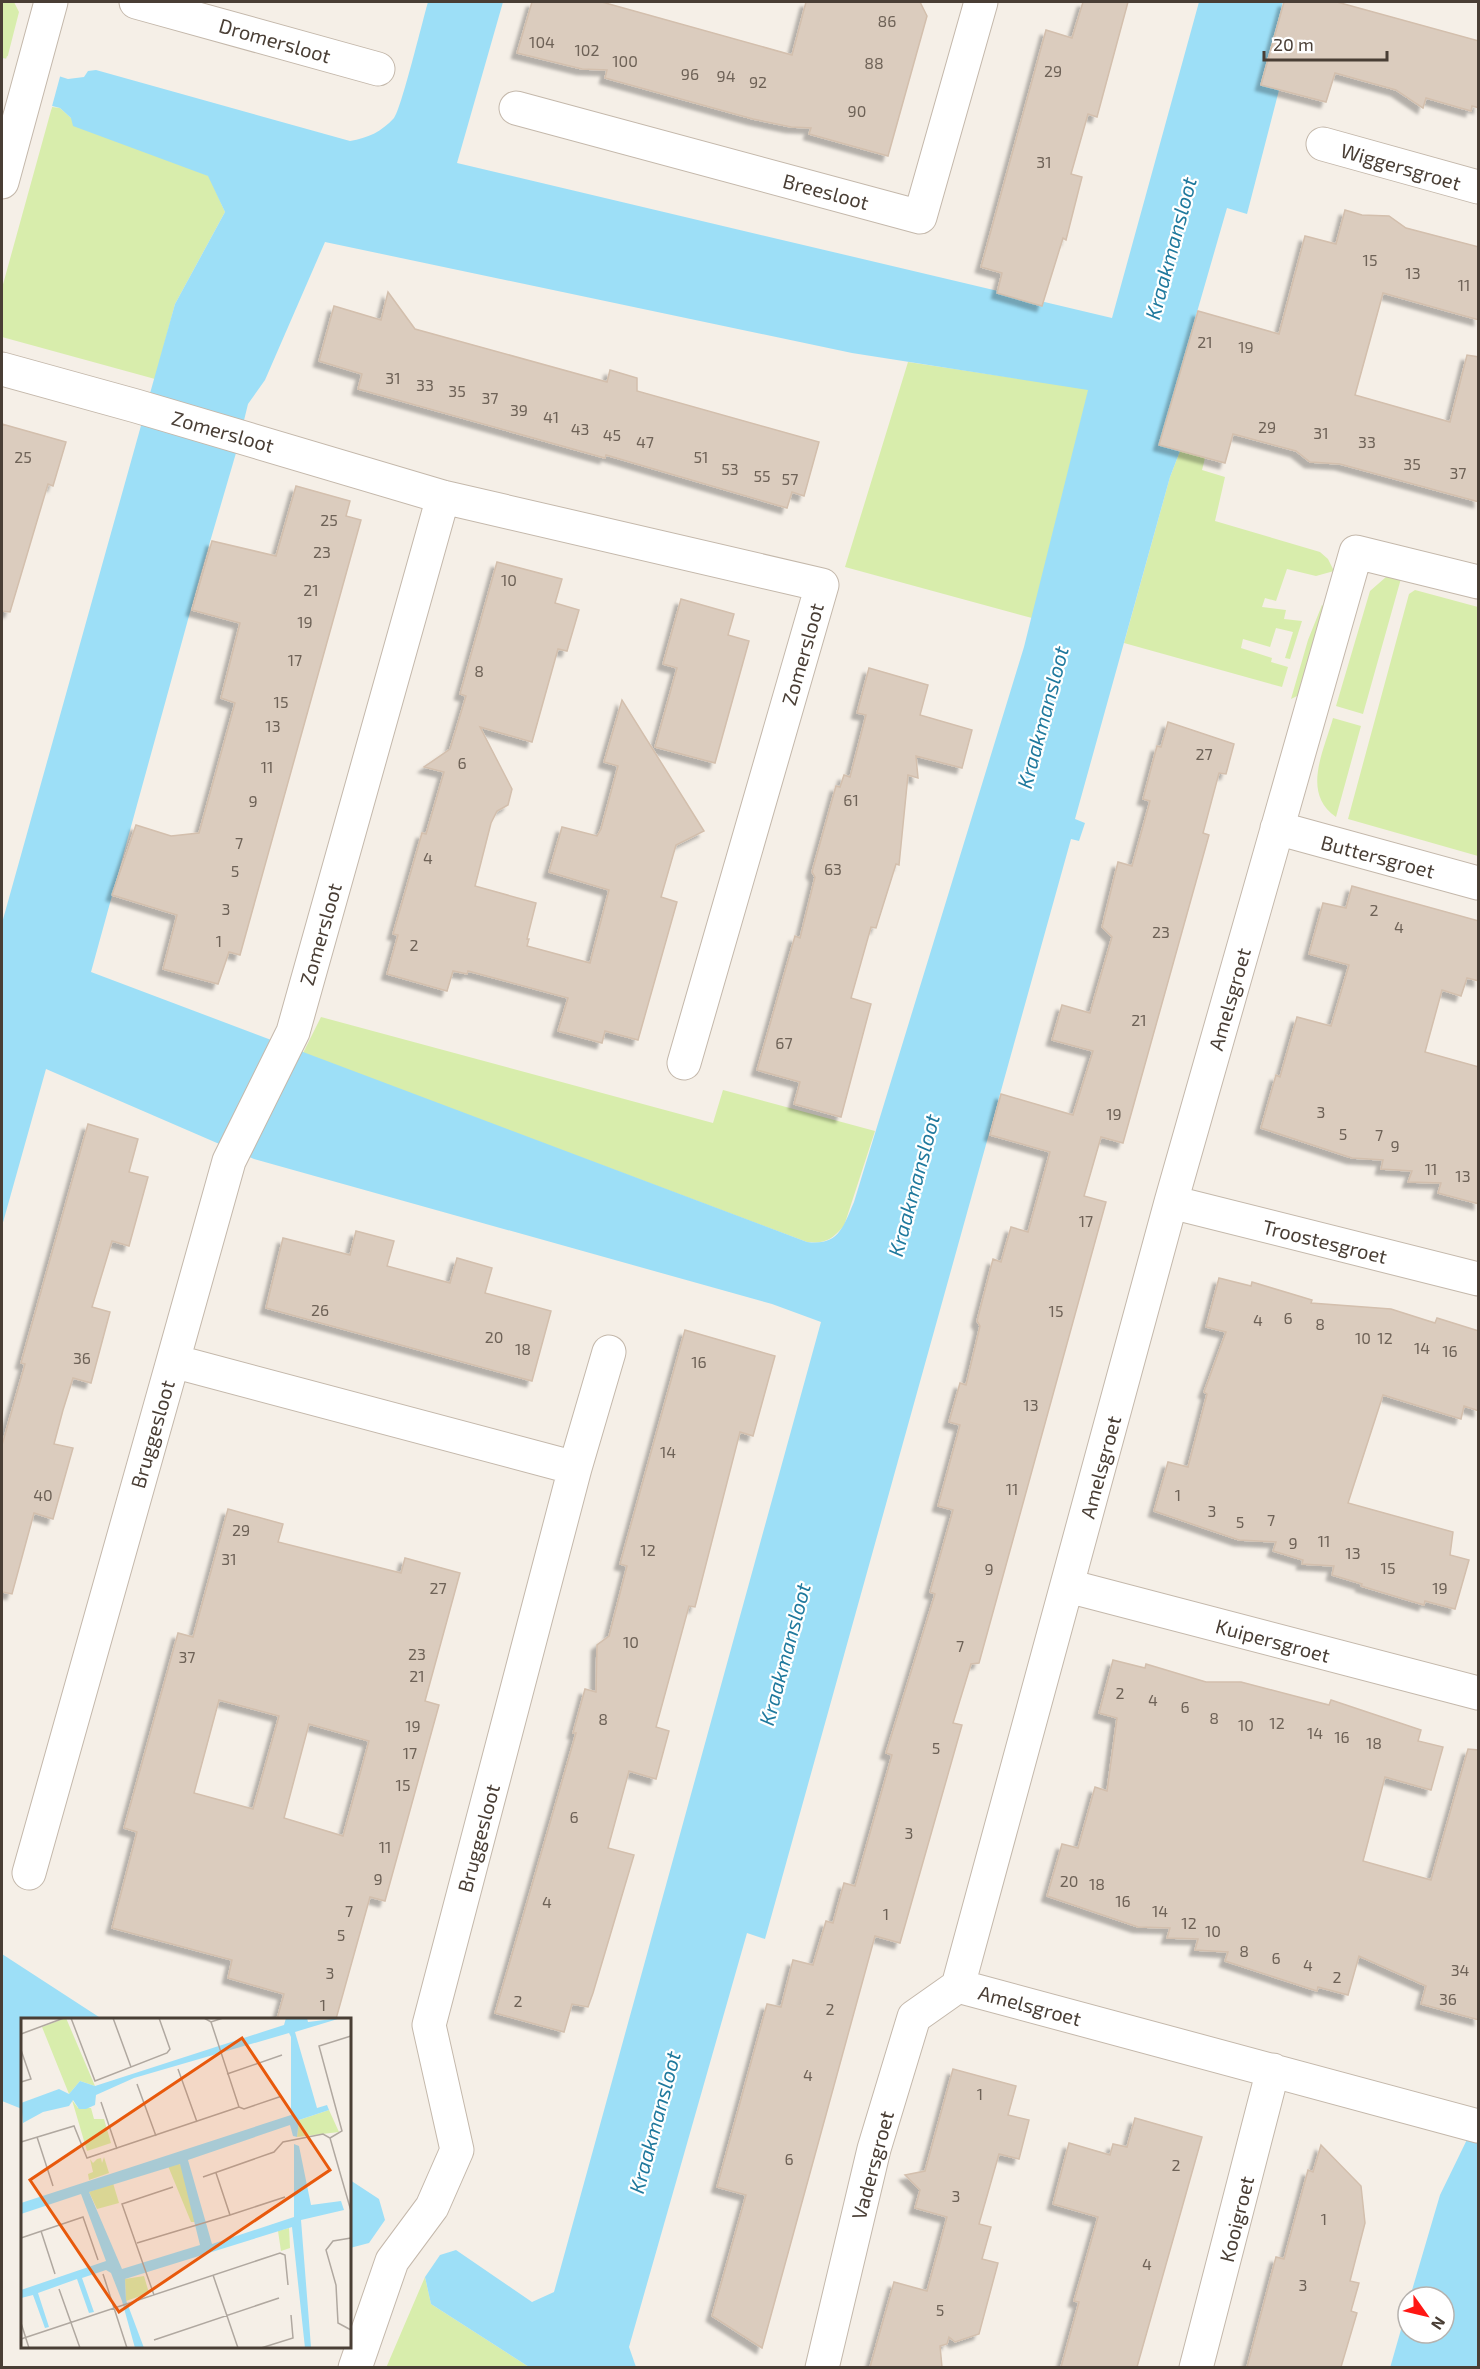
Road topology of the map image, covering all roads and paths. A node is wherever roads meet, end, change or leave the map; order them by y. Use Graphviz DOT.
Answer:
graph roads {
  1 [pos="51,2"];
  2 [pos="136,2"];
  3 [pos="981,2"];
  4 [pos="378,69"];
  5 [pos="516,108"];
  6 [pos="1323,144"];
  7 [pos="2,174"];
  8 [pos="1479,187"];
  9 [pos="2,369"];
  10 [pos="443,498"];
  11 [pos="1479,582"];
  12 [pos="1276,828"];
  13 [pos="1479,883"];
  14 [pos="684,1063"];
  15 [pos="1171,1202"];
  16 [pos="1479,1279"];
  17 [pos="609,1352"];
  18 [pos="172,1361"];
  19 [pos="575,1468"];
  20 [pos="1068,1586"];
  21 [pos="1479,1693"];
  22 [pos="29,1873"];
  23 [pos="958,1986"];
  24 [pos="1273,2070"];
  25 [pos="1473,2124"];
  26 [pos="355,2367"];
  27 [pos="822,2367"];
  28 [pos="1196,2367"];
  1 -- 7 [label="street"];
  2 -- 4 [label="street, Dromersloot"];
  3 -- 5 [label="street, Breesloot"];
  6 -- 8 [label="street, Wiggersgroet"];
  9 -- 10 [label="street, Zomersloot"];
  10 -- 14 [label="street, Zomersloot"];
  10 -- 18 [label="street, Zomersloot"];
  11 -- 12 [label="street, Amelsgroet"];
  12 -- 13 [label="street, Buttersgroet"];
  12 -- 15 [label="street, Amelsgroet"];
  15 -- 16 [label="street, Troostesgroet"];
  15 -- 20 [label="street, Amelsgroet"];
  17 -- 19 [label="street, Bruggesloot"];
  18 -- 19 [label="street, Bruggesloot"];
  18 -- 22 [label="street, Bruggesloot"];
  19 -- 26 [label="street, Bruggesloot"];
  20 -- 21 [label="street, Kuipersgroet"];
  20 -- 23 [label="street, Amelsgroet"];
  23 -- 24 [label="street, Amelsgroet"];
  23 -- 27 [label="street, Vadersgroet"];
  24 -- 25 [label="street, Amelsgroet"];
  24 -- 28 [label="street, Kooigroet"];
}
